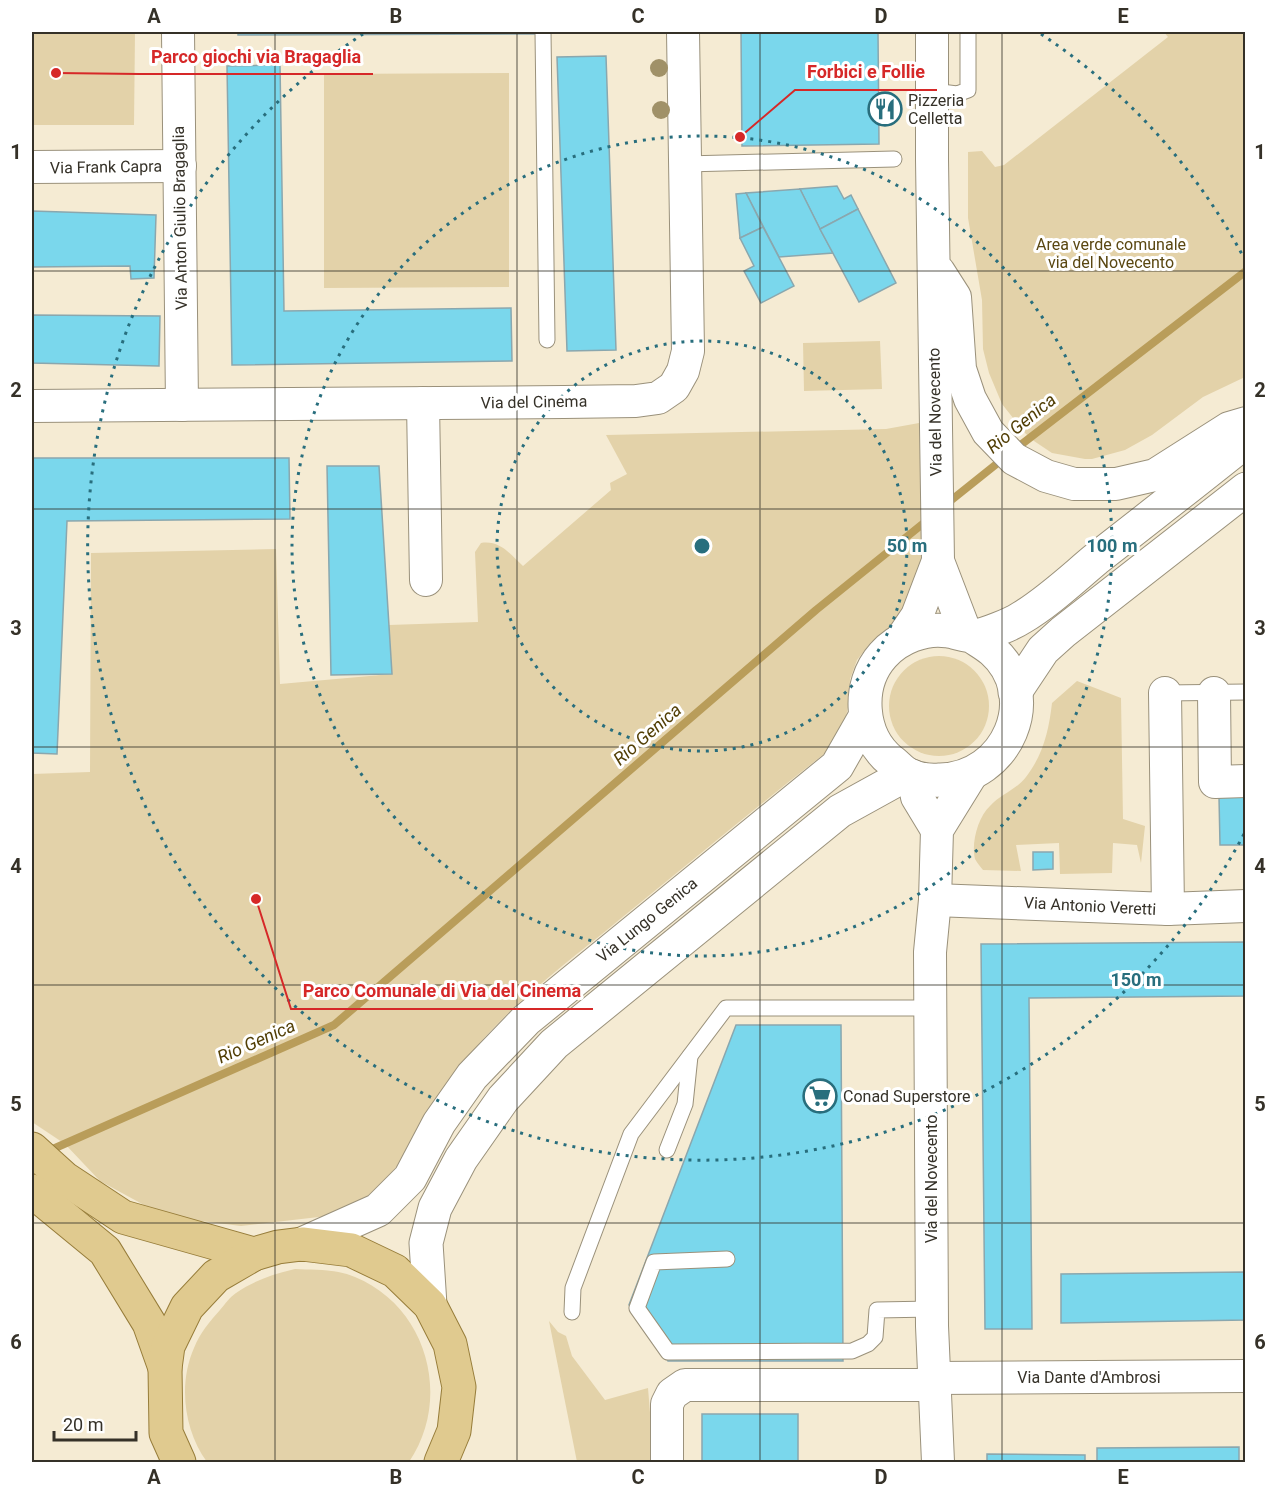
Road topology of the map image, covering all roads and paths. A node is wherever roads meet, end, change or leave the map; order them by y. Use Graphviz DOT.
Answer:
graph roads {
  1 [pos="178,32"];
  2 [pos="543,32"];
  3 [pos="683,32"];
  4 [pos="932,32"];
  5 [pos="968,33"];
  6 [pos="933,91"];
  7 [pos="894,159"];
  8 [pos="685,164"];
  9 [pos="180,166"];
  10 [pos="32,167"];
  11 [pos="933,263"];
  12 [pos="547,340"];
  13 [pos="423,403"];
  14 [pos="182,405"];
  15 [pos="32,406"];
  16 [pos="1245,423"];
  17 [pos="1245,441"];
  18 [pos="1245,489"];
  19 [pos="938,561"];
  20 [pos="426,580"];
  21 [pos="969,635"];
  22 [pos="900,641"];
  23 [pos="1015,692"];
  24 [pos="1245,692"];
  25 [pos="1166,693"];
  26 [pos="1214,693"];
  27 [pos="865,717"];
  28 [pos="910,775"];
  29 [pos="971,775"];
  30 [pos="1245,782"];
  31 [pos="937,830"];
  32 [pos="935,900"];
  33 [pos="1245,906"];
  34 [pos="1168,909"];
  35 [pos="930,1008"];
  36 [pos="690,1056"];
  37 [pos="32,1149"];
  38 [pos="667,1150"];
  39 [pos="46,1190"];
  40 [pos="302,1244"];
  41 [pos="254,1254"];
  42 [pos="727,1259"];
  43 [pos="430,1305"];
  44 [pos="932,1309"];
  45 [pos="573,1312"];
  46 [pos="165,1368"];
  47 [pos="1245,1376"];
  48 [pos="933,1382"];
  49 [pos="456,1447"];
  50 [pos="179,1462"];
  51 [pos="441,1462"];
  52 [pos="667,1462"];
  53 [pos="938,1462"];
  1 -- 9 [label="street, Via Anton Giulio Bragaglia"];
  2 -- 12 [label="lane"];
  3 -- 8 [label="street, Via del Cinema"];
  4 -- 6 [label="street, Via del Novecento"];
  5 -- 6 [label="lane"];
  6 -- 11 [label="street, Via del Novecento"];
  7 -- 8 [label="lane"];
  8 -- 13 [label="street, Via del Cinema"];
  9 -- 10 [label="street, Via Frank Capra"];
  9 -- 14 [label="street, Via Anton Giulio Bragaglia"];
  11 -- 16 [label="street, Via del Novecento"];
  11 -- 19 [label="street, Via del Novecento"];
  13 -- 14 [label="street, Via del Cinema"];
  13 -- 20 [label="street"];
  14 -- 15 [label="street, Via del Cinema"];
  17 -- 21 [label="street, Via Lungo Genica"];
  18 -- 23 [label="street"];
  19 -- 21 [label="street, Via del Novecento"];
  19 -- 22 [label="street, Via del Novecento"];
  21 -- 22 [label="street, Via Lungo Genica"];
  21 -- 23 [label="street"];
  22 -- 27 [label="street, Via Lungo Genica"];
  23 -- 29 [label="street"];
  24 -- 26 [label="lane"];
  25 -- 26 [label="lane"];
  25 -- 34 [label="street"];
  26 -- 30 [label="street"];
  27 -- 28 [label="street, Via Lungo Genica"];
  27 -- 40 [label="street, Via Lungo Genica"];
  28 -- 29 [label="street"];
  28 -- 31 [label="street"];
  28 -- 43 [label="street"];
  29 -- 31 [label="street"];
  31 -- 32 [label="street, Via del Novecento"];
  32 -- 34 [label="street, Via Antonio Veretti"];
  32 -- 35 [label="street, Via del Novecento"];
  33 -- 34 [label="street, Via Antonio Veretti"];
  35 -- 36 [label="lane"];
  35 -- 44 [label="street, Via del Novecento"];
  36 -- 38 [label="lane"];
  36 -- 45 [label="lane"];
  37 -- 39 [label="main road"];
  39 -- 41 [label="main road"];
  39 -- 46 [label="main road"];
  40 -- 41 [label="main road"];
  40 -- 43 [label="main road"];
  41 -- 46 [label="main road"];
  42 -- 44 [label="lane"];
  43 -- 49 [label="main road"];
  44 -- 48 [label="street, Via del Novecento"];
  46 -- 50 [label="main road"];
  47 -- 48 [label="street, Via Dante d'Ambrosi"];
  48 -- 52 [label="street"];
  48 -- 53 [label="street, Via del Novecento"];
  49 -- 51 [label="main road"];
}
